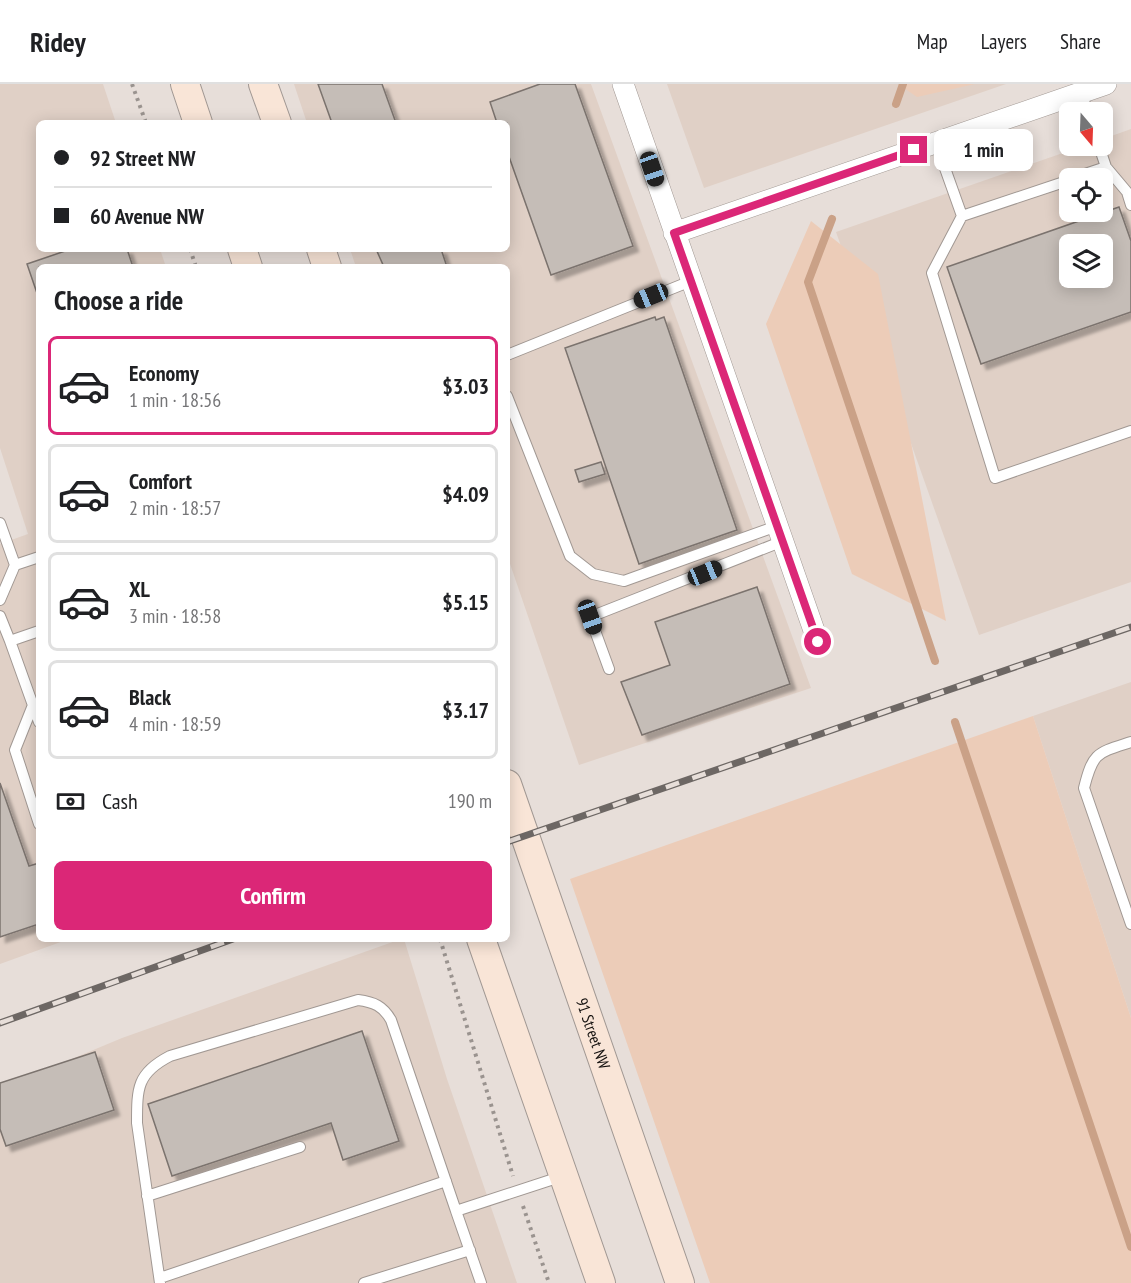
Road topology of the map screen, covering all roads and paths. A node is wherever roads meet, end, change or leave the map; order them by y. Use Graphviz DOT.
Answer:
graph roads {
  1 [pos="132,84"];
  2 [pos="185,84"];
  3 [pos="263,84"];
  4 [pos="624,84"];
  5 [pos="1106,84"];
  6 [pos="1086,102"];
  7 [pos="1059,110"];
  8 [pos="145,120"];
  9 [pos="197,120"];
  10 [pos="276,120"];
  11 [pos="936,143"];
  12 [pos="1102,156"];
  13 [pos="1106,167"];
  14 [pos="1103,168"];
  15 [pos="1059,183"];
  16 [pos="1131,205"];
  17 [pos="962,216"];
  18 [pos="674,233"];
  19 [pos="691,281"];
  20 [pos="510,354"];
  21 [pos="510,404"];
  22 [pos="1131,431"];
  23 [pos="0,523"];
  24 [pos="780,534"];
  25 [pos="36,558"];
  26 [pos="15,565"];
  27 [pos="0,600"];
  28 [pos="0,616"];
  29 [pos="36,632"];
  30 [pos="9,641"];
  31 [pos="818,642"];
  32 [pos="609,669"];
  33 [pos="36,704"];
  34 [pos="1131,742"];
  35 [pos="510,793"];
  36 [pos="36,815"];
  37 [pos="1131,924"];
  38 [pos="441,942"];
  39 [pos="482,942"];
  40 [pos="300,1147"];
  41 [pos="563,1175"];
  42 [pos="446,1181"];
  43 [pos="517,1190"];
  44 [pos="147,1196"];
  45 [pos="456,1211"];
  46 [pos="470,1250"];
  47 [pos="160,1281"];
  48 [pos="364,1283"];
  49 [pos="482,1283"];
  50 [pos="549,1283"];
  51 [pos="601,1283"];
  52 [pos="680,1283"];
  1 -- 8 [label="path"];
  2 -- 9 [label="main road"];
  3 -- 10 [label="main road"];
  4 -- 18 [label="street"];
  5 -- 6 [label="street"];
  7 -- 11 [label="street"];
  11 -- 17 [label="lane"];
  11 -- 18 [label="street"];
  12 -- 13 [label="lane"];
  13 -- 14 [label="lane"];
  13 -- 16 [label="lane"];
  15 -- 17 [label="lane"];
  17 -- 22 [label="lane"];
  18 -- 19 [label="street"];
  19 -- 20 [label="lane"];
  19 -- 24 [label="street"];
  21 -- 24 [label="lane"];
  23 -- 26 [label="lane"];
  24 -- 31 [label="street"];
  24 -- 32 [label="lane"];
  25 -- 26 [label="lane"];
  26 -- 27 [label="lane"];
  28 -- 30 [label="lane"];
  29 -- 30 [label="lane"];
  30 -- 33 [label="lane"];
  33 -- 36 [label="lane"];
  34 -- 37 [label="lane"];
  35 -- 52 [label="main road, 91 Street NW"];
  38 -- 43 [label="path"];
  39 -- 41 [label="main road"];
  40 -- 44 [label="lane"];
  41 -- 43 [label="lane"];
  41 -- 51 [label="main road"];
  42 -- 44 [label="lane"];
  42 -- 45 [label="lane"];
  42 -- 47 [label="lane"];
  43 -- 45 [label="lane"];
  43 -- 50 [label="path"];
  44 -- 47 [label="lane"];
  45 -- 46 [label="lane"];
  46 -- 48 [label="lane"];
  46 -- 49 [label="lane"];
}
